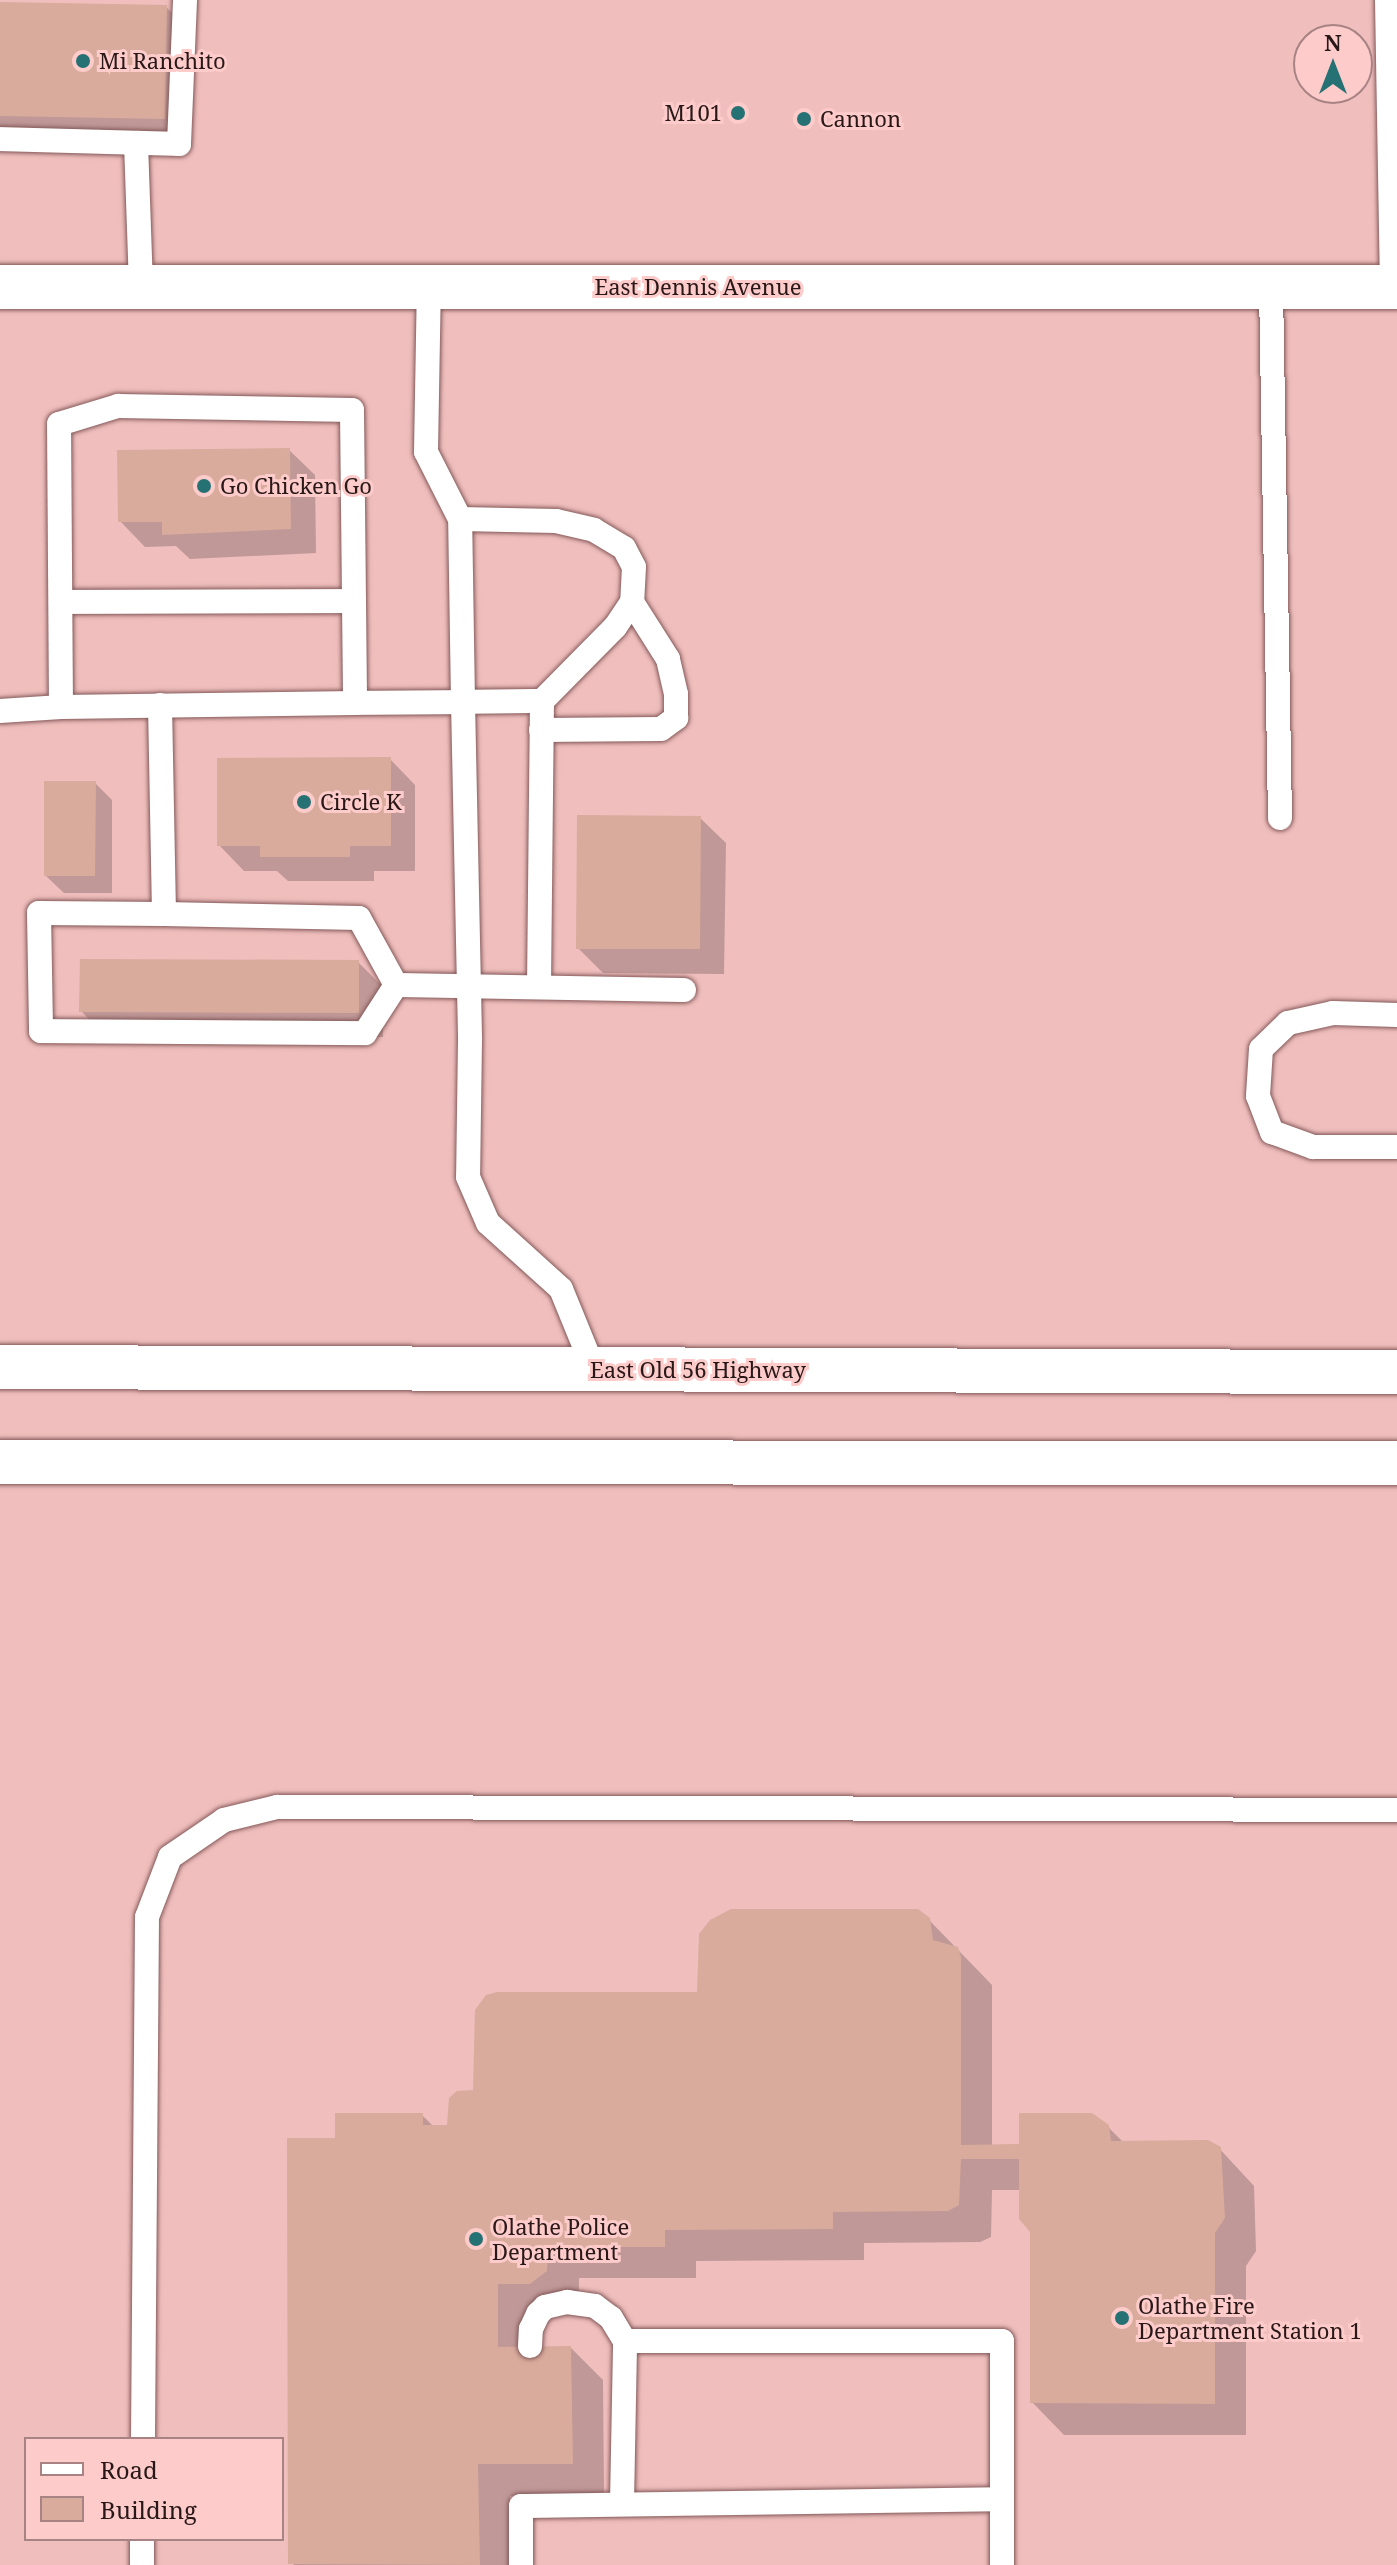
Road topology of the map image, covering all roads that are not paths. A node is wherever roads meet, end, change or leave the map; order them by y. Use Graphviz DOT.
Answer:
graph roads {
  1 [pos="185,0"];
  2 [pos="1387,0"];
  3 [pos="0,139"];
  4 [pos="136,143"];
  5 [pos="0,287"];
  6 [pos="429,287"];
  7 [pos="1271,287"];
  8 [pos="1394,287"];
  9 [pos="141,288"];
  10 [pos="460,519"];
  11 [pos="354,601"];
  12 [pos="61,602"];
  13 [pos="632,602"];
  14 [pos="542,701"];
  15 [pos="463,702"];
  16 [pos="355,703"];
  17 [pos="160,705"];
  18 [pos="61,707"];
  19 [pos="0,711"];
  20 [pos="541,730"];
  21 [pos="1280,818"];
  22 [pos="164,914"];
  23 [pos="396,985"];
  24 [pos="468,986"];
  25 [pos="539,986"];
  26 [pos="684,990"];
  27 [pos="1397,1015"];
  28 [pos="1397,1147"];
  29 [pos="0,1344"];
  30 [pos="0,1367"];
  31 [pos="62,1367"];
  32 [pos="594,1370"];
  33 [pos="1397,1372"];
  34 [pos="0,1462"];
  35 [pos="1397,1463"];
  36 [pos="1397,1810"];
  37 [pos="625,2341"];
  38 [pos="530,2346"];
  39 [pos="143,2437"];
  40 [pos="1002,2499"];
  41 [pos="622,2503"];
  42 [pos="142,2541"];
  43 [pos="142,2565"];
  44 [pos="521,2565"];
  45 [pos="1002,2565"];
  1 -- 4 [label="lane"];
  2 -- 8 [label="lane"];
  3 -- 4 [label="lane"];
  4 -- 9 [label="lane"];
  5 -- 9 [label="main road, East Dennis Avenue"];
  6 -- 7 [label="main road, East Dennis Avenue"];
  6 -- 9 [label="main road, East Dennis Avenue"];
  6 -- 10 [label="lane"];
  7 -- 8 [label="main road, East Dennis Avenue"];
  7 -- 21 [label="lane"];
  10 -- 13 [label="lane"];
  10 -- 15 [label="lane"];
  11 -- 12 [label="lane"];
  11 -- 12 [label="lane"];
  11 -- 16 [label="lane"];
  12 -- 18 [label="lane"];
  13 -- 14 [label="lane"];
  13 -- 20 [label="lane"];
  14 -- 15 [label="lane"];
  14 -- 20 [label="lane"];
  15 -- 16 [label="lane"];
  15 -- 24 [label="lane"];
  16 -- 17 [label="lane"];
  17 -- 18 [label="lane"];
  17 -- 22 [label="lane"];
  18 -- 19 [label="lane"];
  20 -- 25 [label="lane"];
  22 -- 23 [label="lane"];
  22 -- 23 [label="lane"];
  23 -- 24 [label="lane"];
  24 -- 25 [label="lane"];
  24 -- 32 [label="lane"];
  25 -- 26 [label="lane"];
  27 -- 28 [label="lane"];
  29 -- 31 [label="main road"];
  30 -- 31 [label="main road, East Old 56 Highway"];
  31 -- 32 [label="main road, East Old 56 Highway"];
  32 -- 33 [label="main road, East Old 56 Highway"];
  34 -- 35 [label="main road"];
  36 -- 39 [label="lane"];
  37 -- 38 [label="lane"];
  37 -- 40 [label="lane"];
  37 -- 41 [label="lane"];
  40 -- 41 [label="lane"];
  40 -- 45 [label="lane"];
  41 -- 44 [label="lane"];
  42 -- 43 [label="lane"];
}
